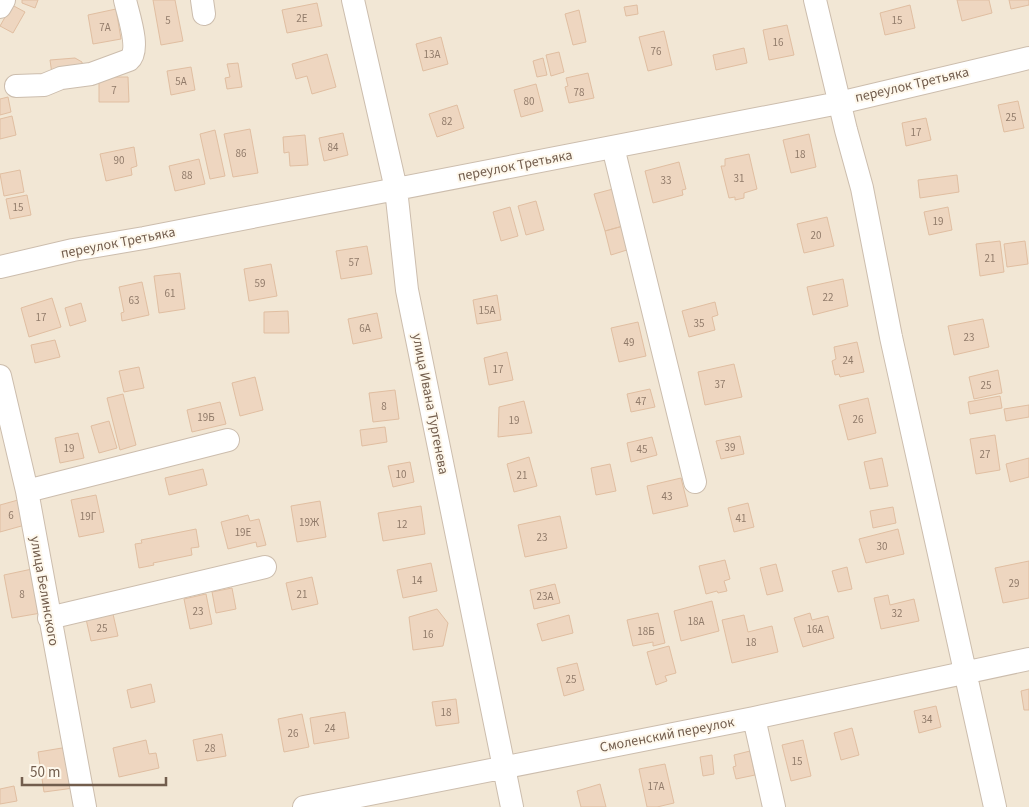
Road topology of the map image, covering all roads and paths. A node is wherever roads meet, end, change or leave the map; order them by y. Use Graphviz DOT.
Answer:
graph roads {
  1 [pos="4,0"];
  2 [pos="125,0"];
  3 [pos="353,0"];
  4 [pos="815,0"];
  5 [pos="0,7"];
  6 [pos="1029,58"];
  7 [pos="16,86"];
  8 [pos="839,103"];
  9 [pos="612,147"];
  10 [pos="396,190"];
  11 [pos="0,267"];
  12 [pos="0,376"];
  13 [pos="228,440"];
  14 [pos="695,482"];
  15 [pos="27,491"];
  16 [pos="265,567"];
  17 [pos="49,618"];
  18 [pos="1029,659"];
  19 [pos="966,673"];
  20 [pos="754,718"];
  21 [pos="503,766"];
  22 [pos="85,807"];
  23 [pos="307,807"];
  24 [pos="512,807"];
  25 [pos="774,807"];
  26 [pos="995,807"];
  1 -- 5 [label="street"];
  2 -- 7 [label="street"];
  3 -- 10 [label="street, улица Ивана Тургенева"];
  4 -- 8 [label="street"];
  6 -- 8 [label="street, переулок Третьяка"];
  8 -- 9 [label="street, переулок Третьяка"];
  8 -- 19 [label="street"];
  9 -- 10 [label="street, переулок Третьяка"];
  9 -- 14 [label="street"];
  10 -- 11 [label="street, переулок Третьяка"];
  10 -- 21 [label="street, улица Ивана Тургенева"];
  12 -- 15 [label="street, улица Белинского"];
  13 -- 15 [label="street"];
  15 -- 17 [label="street, улица Белинского"];
  16 -- 17 [label="street"];
  17 -- 22 [label="street, улица Белинского"];
  18 -- 19 [label="street, Смоленский переулок"];
  19 -- 20 [label="street, Смоленский переулок"];
  19 -- 26 [label="street"];
  20 -- 21 [label="street, Смоленский переулок"];
  20 -- 25 [label="street"];
  21 -- 23 [label="street, Смоленский переулок"];
  21 -- 24 [label="street, улица Ивана Тургенева"];
}
